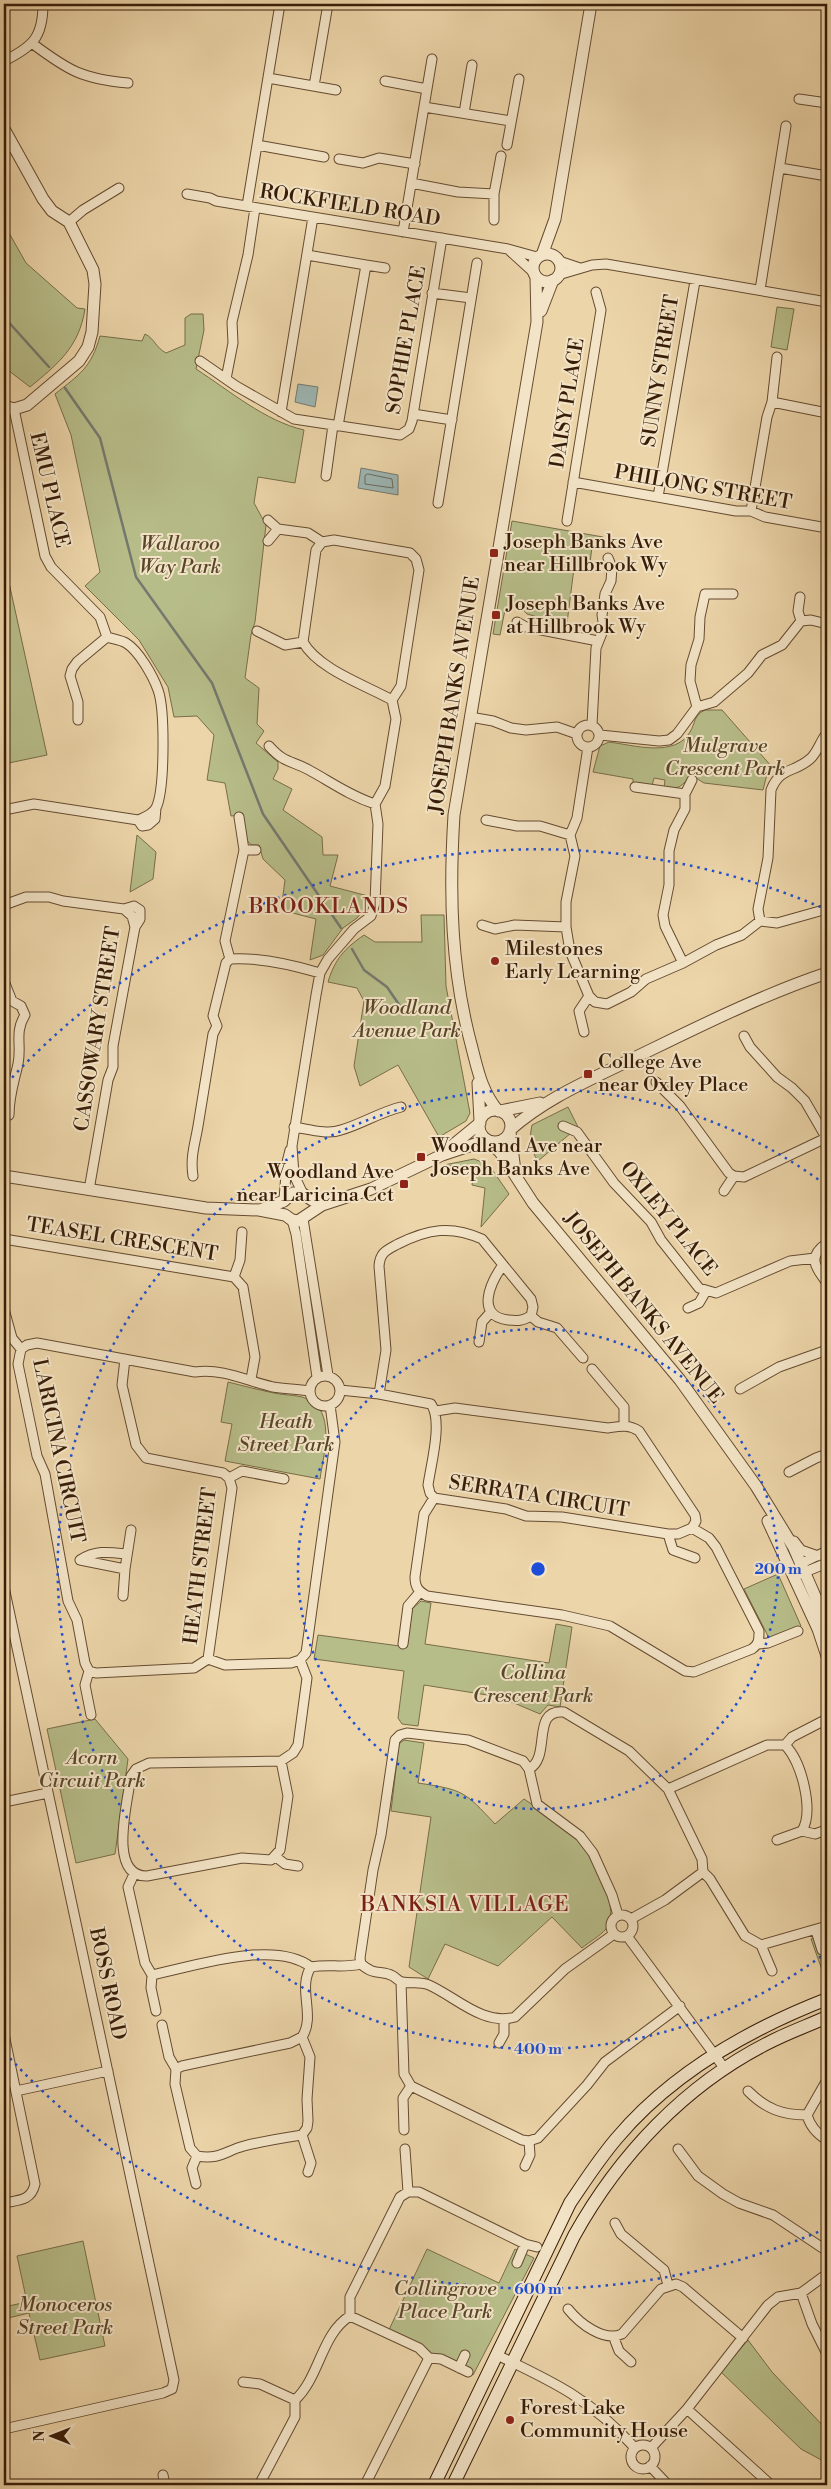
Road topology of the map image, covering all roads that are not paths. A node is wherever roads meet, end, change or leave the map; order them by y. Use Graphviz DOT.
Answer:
graph roads {
  1 [pos="43,4"];
  2 [pos="280,4"];
  3 [pos="328,4"];
  4 [pos="591,4"];
  5 [pos="33,44"];
  6 [pos="432,59"];
  7 [pos="4,61"];
  8 [pos="472,65"];
  9 [pos="268,78"];
  10 [pos="519,79"];
  11 [pos="385,81"];
  12 [pos="128,83"];
  13 [pos="314,86"];
  14 [pos="427,89"];
  15 [pos="336,90"];
  16 [pos="799,99"];
  17 [pos="827,102"];
  18 [pos="424,107"];
  19 [pos="464,113"];
  20 [pos="511,121"];
  21 [pos="786,126"];
  22 [pos="4,129"];
  23 [pos="507,144"];
  24 [pos="257,145"];
  25 [pos="500,156"];
  26 [pos="324,157"];
  27 [pos="339,159"];
  28 [pos="415,164"];
  29 [pos="780,168"];
  30 [pos="827,176"];
  31 [pos="411,183"];
  32 [pos="119,188"];
  33 [pos="186,194"];
  34 [pos="494,194"];
  35 [pos="251,207"];
  36 [pos="313,217"];
  37 [pos="555,219"];
  38 [pos="494,220"];
  39 [pos="69,222"];
  40 [pos="403,232"];
  41 [pos="442,238"];
  42 [pos="508,249"];
  43 [pos="307,255"];
  44 [pos="539,256"];
  45 [pos="558,260"];
  46 [pos="477,263"];
  47 [pos="366,265"];
  48 [pos="384,268"];
  49 [pos="580,268"];
  50 [pos="534,274"];
  51 [pos="556,278"];
  52 [pos="695,281"];
  53 [pos="760,290"];
  54 [pos="596,292"];
  55 [pos="432,293"];
  56 [pos="471,298"];
  57 [pos="827,302"];
  58 [pos="537,322"];
  59 [pos="777,357"];
  60 [pos="200,361"];
  61 [pos="226,379"];
  62 [pos="772,402"];
  63 [pos="9,407"];
  64 [pos="281,412"];
  65 [pos="827,413"];
  66 [pos="413,414"];
  67 [pos="452,420"];
  68 [pos="336,426"];
  69 [pos="326,476"];
  70 [pos="573,482"];
  71 [pos="658,498"];
  72 [pos="438,503"];
  73 [pos="752,511"];
  74 [pos="268,520"];
  75 [pos="567,521"];
  76 [pos="827,528"];
  77 [pos="278,529"];
  78 [pos="268,541"];
  79 [pos="322,542"];
  80 [pos="608,558"];
  81 [pos="733,594"];
  82 [pos="800,597"];
  83 [pos="801,621"];
  84 [pos="517,622"];
  85 [pos="827,624"];
  86 [pos="257,630"];
  87 [pos="107,637"];
  88 [pos="598,641"];
  89 [pos="303,642"];
  90 [pos="392,700"];
  91 [pos="697,707"];
  92 [pos="470,717"];
  93 [pos="78,720"];
  94 [pos="592,725"];
  95 [pos="827,733"];
  96 [pos="577,734"];
  97 [pos="600,735"];
  98 [pos="268,746"];
  99 [pos="588,747"];
  100 [pos="692,780"];
  101 [pos="635,787"];
  102 [pos="685,794"];
  103 [pos="375,804"];
  104 [pos="4,810"];
  105 [pos="239,817"];
  106 [pos="486,820"];
  107 [pos="570,835"];
  108 [pos="244,850"];
  109 [pos="256,850"];
  110 [pos="4,905"];
  111 [pos="827,909"];
  112 [pos="760,921"];
  113 [pos="482,925"];
  114 [pos="566,927"];
  115 [pos="230,959"];
  116 [pos="683,963"];
  117 [pos="320,973"];
  118 [pos="827,973"];
  119 [pos="4,981"];
  120 [pos="589,996"];
  121 [pos="584,1032"];
  122 [pos="744,1036"];
  123 [pos="479,1074"];
  124 [pos="656,1082"];
  125 [pos="547,1101"];
  126 [pos="401,1108"];
  127 [pos="499,1111"];
  128 [pos="9,1115"];
  129 [pos="480,1122"];
  130 [pos="563,1126"];
  131 [pos="294,1127"];
  132 [pos="510,1131"];
  133 [pos="826,1138"];
  134 [pos="488,1140"];
  135 [pos="292,1146"];
  136 [pos="442,1155"];
  137 [pos="4,1176"];
  138 [pos="193,1176"];
  139 [pos="515,1176"];
  140 [pos="734,1176"];
  141 [pos="89,1190"];
  142 [pos="724,1191"];
  143 [pos="304,1195"];
  144 [pos="344,1198"];
  145 [pos="284,1200"];
  146 [pos="259,1210"];
  147 [pos="297,1217"];
  148 [pos="242,1232"];
  149 [pos="4,1239"];
  150 [pos="827,1243"];
  151 [pos="815,1258"];
  152 [pos="503,1266"];
  153 [pos="234,1277"];
  154 [pos="827,1283"];
  155 [pos="706,1291"];
  156 [pos="688,1308"];
  157 [pos="4,1309"];
  158 [pos="490,1313"];
  159 [pos="531,1316"];
  160 [pos="479,1342"];
  161 [pos="21,1349"];
  162 [pos="827,1350"];
  163 [pos="583,1358"];
  164 [pos="124,1359"];
  165 [pos="592,1369"];
  166 [pos="328,1375"];
  167 [pos="317,1377"];
  168 [pos="251,1379"];
  169 [pos="740,1389"];
  170 [pos="340,1390"];
  171 [pos="309,1391"];
  172 [pos="379,1394"];
  173 [pos="330,1405"];
  174 [pos="436,1411"];
  175 [pos="624,1425"];
  176 [pos="827,1454"];
  177 [pos="740,1465"];
  178 [pos="789,1472"];
  179 [pos="229,1478"];
  180 [pos="284,1479"];
  181 [pos="434,1498"];
  182 [pos="775,1520"];
  183 [pos="692,1528"];
  184 [pos="131,1530"];
  185 [pos="668,1534"];
  186 [pos="827,1551"];
  187 [pos="127,1554"];
  188 [pos="818,1556"];
  189 [pos="695,1558"];
  190 [pos="80,1560"];
  191 [pos="62,1561"];
  192 [pos="827,1563"];
  193 [pos="125,1569"];
  194 [pos="800,1570"];
  195 [pos="4,1587"];
  196 [pos="420,1592"];
  197 [pos="123,1596"];
  198 [pos="798,1631"];
  199 [pos="827,1634"];
  200 [pos="403,1644"];
  201 [pos="758,1644"];
  202 [pos="827,1656"];
  203 [pos="208,1659"];
  204 [pos="300,1660"];
  205 [pos="90,1670"];
  206 [pos="91,1715"];
  207 [pos="827,1720"];
  208 [pos="785,1745"];
  209 [pos="281,1761"];
  210 [pos="529,1769"];
  211 [pos="668,1789"];
  212 [pos="48,1793"];
  213 [pos="4,1802"];
  214 [pos="826,1830"];
  215 [pos="802,1831"];
  216 [pos="777,1840"];
  217 [pos="276,1857"];
  218 [pos="298,1866"];
  219 [pos="703,1872"];
  220 [pos="134,1874"];
  221 [pos="618,1915"];
  222 [pos="631,1919"];
  223 [pos="827,1926"];
  224 [pos="816,1931"];
  225 [pos="614,1934"];
  226 [pos="627,1936"];
  227 [pos="760,1945"];
  228 [pos="822,1950"];
  229 [pos="361,1964"];
  230 [pos="311,1967"];
  231 [pos="772,1971"];
  232 [pos="152,1975"];
  233 [pos="401,1982"];
  234 [pos="827,1999"];
  235 [pos="680,2006"];
  236 [pos="156,2011"];
  237 [pos="827,2017"];
  238 [pos="504,2020"];
  239 [pos="162,2025"];
  240 [pos="4,2034"];
  241 [pos="302,2037"];
  242 [pos="499,2043"];
  243 [pos="716,2056"];
  244 [pos="725,2068"];
  245 [pos="176,2070"];
  246 [pos="108,2071"];
  247 [pos="827,2080"];
  248 [pos="411,2086"];
  249 [pos="16,2091"];
  250 [pos="748,2091"];
  251 [pos="807,2115"];
  252 [pos="404,2130"];
  253 [pos="302,2135"];
  254 [pos="827,2140"];
  255 [pos="529,2141"];
  256 [pos="405,2149"];
  257 [pos="678,2149"];
  258 [pos="197,2156"];
  259 [pos="525,2166"];
  260 [pos="308,2172"];
  261 [pos="196,2184"];
  262 [pos="408,2192"];
  263 [pos="4,2203"];
  264 [pos="615,2223"];
  265 [pos="525,2244"];
  266 [pos="537,2247"];
  267 [pos="827,2251"];
  268 [pos="517,2263"];
  269 [pos="827,2274"];
  270 [pos="668,2285"];
  271 [pos="801,2293"];
  272 [pos="568,2309"];
  273 [pos="350,2316"];
  274 [pos="614,2338"];
  275 [pos="742,2338"];
  276 [pos="465,2354"];
  277 [pos="827,2354"];
  278 [pos="497,2355"];
  279 [pos="429,2358"];
  280 [pos="512,2362"];
  281 [pos="631,2362"];
  282 [pos="459,2368"];
  283 [pos="468,2372"];
  284 [pos="243,2382"];
  285 [pos="295,2400"];
  286 [pos="687,2409"];
  287 [pos="4,2429"];
  288 [pos="635,2448"];
  289 [pos="651,2448"];
  290 [pos="650,2466"];
  291 [pos="163,2475"];
  292 [pos="164,2485"];
  293 [pos="259,2485"];
  294 [pos="365,2485"];
  295 [pos="434,2485"];
  296 [pos="453,2485"];
  297 [pos="668,2485"];
  298 [pos="771,2485"];
  1 -- 5 [label="street"];
  2 -- 9 [label="street"];
  3 -- 13 [label="street"];
  4 -- 37 [label="street"];
  5 -- 7 [label="street"];
  5 -- 12 [label="street"];
  6 -- 14 [label="street"];
  8 -- 19 [label="street"];
  9 -- 13 [label="street"];
  9 -- 24 [label="street"];
  10 -- 20 [label="street"];
  11 -- 14 [label="street"];
  13 -- 15 [label="street"];
  14 -- 18 [label="street"];
  16 -- 17 [label="street"];
  18 -- 19 [label="street"];
  18 -- 28 [label="street"];
  19 -- 20 [label="street"];
  20 -- 23 [label="street"];
  21 -- 29 [label="street"];
  22 -- 39 [label="street"];
  24 -- 26 [label="street"];
  24 -- 35 [label="street"];
  25 -- 34 [label="street"];
  27 -- 28 [label="street"];
  28 -- 31 [label="street"];
  29 -- 30 [label="street"];
  29 -- 53 [label="street"];
  31 -- 34 [label="street"];
  31 -- 40 [label="street"];
  32 -- 39 [label="street"];
  33 -- 35 [label="street, ROCKFIELD ROAD"];
  34 -- 38 [label="street"];
  35 -- 36 [label="street, ROCKFIELD ROAD"];
  35 -- 61 [label="street"];
  36 -- 40 [label="street, ROCKFIELD ROAD"];
  36 -- 43 [label="street"];
  37 -- 44 [label="street"];
  37 -- 45 [label="street"];
  39 -- 63 [label="street"];
  40 -- 41 [label="street, ROCKFIELD ROAD"];
  41 -- 42 [label="street, ROCKFIELD ROAD"];
  41 -- 55 [label="street, SOPHIE PLACE"];
  42 -- 44 [label="street, ROCKFIELD ROAD"];
  42 -- 50 [label="street"];
  43 -- 47 [label="street"];
  43 -- 64 [label="street"];
  44 -- 45 [label="street"];
  44 -- 50 [label="street"];
  45 -- 49 [label="street"];
  45 -- 51 [label="street"];
  46 -- 56 [label="street"];
  47 -- 48 [label="street"];
  47 -- 68 [label="street"];
  49 -- 51 [label="street"];
  49 -- 52 [label="street"];
  50 -- 51 [label="street"];
  50 -- 58 [label="street, JOSEPH BANKS AVENUE"];
  51 -- 58 [label="street, JOSEPH BANKS AVENUE"];
  52 -- 53 [label="street"];
  52 -- 71 [label="street, SUNNY STREET"];
  53 -- 57 [label="street"];
  54 -- 70 [label="street, DAISY PLACE"];
  55 -- 56 [label="street"];
  55 -- 66 [label="street, SOPHIE PLACE"];
  56 -- 67 [label="street"];
  58 -- 92 [label="street, JOSEPH BANKS AVENUE"];
  59 -- 62 [label="street"];
  60 -- 61 [label="street, SOPHIE PLACE"];
  61 -- 64 [label="street, SOPHIE PLACE"];
  62 -- 65 [label="street"];
  62 -- 73 [label="street"];
  63 -- 87 [label="street, EMU PLACE"];
  64 -- 68 [label="street, SOPHIE PLACE"];
  66 -- 67 [label="street"];
  66 -- 68 [label="street, SOPHIE PLACE"];
  67 -- 72 [label="street"];
  68 -- 69 [label="street"];
  70 -- 71 [label="street, PHILONG STREET"];
  70 -- 75 [label="street, DAISY PLACE"];
  71 -- 73 [label="street, PHILONG STREET"];
  73 -- 76 [label="street, PHILONG STREET"];
  74 -- 77 [label="street"];
  77 -- 78 [label="street"];
  77 -- 79 [label="street"];
  79 -- 89 [label="street"];
  79 -- 90 [label="street"];
  80 -- 88 [label="street"];
  81 -- 91 [label="street"];
  82 -- 83 [label="street"];
  83 -- 85 [label="street"];
  83 -- 91 [label="street"];
  84 -- 88 [label="street"];
  86 -- 89 [label="street"];
  87 -- 93 [label="street"];
  87 -- 104 [label="street"];
  88 -- 94 [label="street"];
  89 -- 90 [label="street"];
  90 -- 103 [label="street"];
  91 -- 97 [label="street"];
  92 -- 96 [label="street"];
  92 -- 123 [label="street, JOSEPH BANKS AVENUE"];
  94 -- 96 [label="street"];
  94 -- 97 [label="street"];
  95 -- 112 [label="street"];
  96 -- 99 [label="street"];
  97 -- 99 [label="street"];
  98 -- 103 [label="street"];
  99 -- 107 [label="street"];
  100 -- 102 [label="street"];
  101 -- 102 [label="street"];
  102 -- 116 [label="street"];
  103 -- 117 [label="street"];
  105 -- 108 [label="street"];
  106 -- 107 [label="street"];
  107 -- 114 [label="street"];
  108 -- 109 [label="street"];
  108 -- 115 [label="street"];
  110 -- 141 [label="street, CASSOWARY STREET"];
  111 -- 112 [label="street"];
  112 -- 116 [label="street"];
  113 -- 114 [label="street"];
  114 -- 120 [label="street"];
  115 -- 117 [label="street"];
  115 -- 138 [label="street"];
  116 -- 120 [label="street"];
  117 -- 131 [label="street"];
  118 -- 125 [label="street"];
  119 -- 128 [label="street"];
  120 -- 121 [label="street"];
  122 -- 133 [label="street"];
  123 -- 127 [label="street, JOSEPH BANKS AVENUE"];
  123 -- 129 [label="street, JOSEPH BANKS AVENUE"];
  124 -- 140 [label="street"];
  125 -- 127 [label="street"];
  125 -- 132 [label="street"];
  126 -- 131 [label="street"];
  127 -- 129 [label="street"];
  127 -- 132 [label="street"];
  129 -- 134 [label="street"];
  129 -- 136 [label="street"];
  130 -- 155 [label="street, OXLEY PLACE"];
  131 -- 135 [label="street"];
  132 -- 134 [label="street"];
  132 -- 139 [label="street, JOSEPH BANKS AVENUE"];
  133 -- 140 [label="street"];
  134 -- 136 [label="street"];
  134 -- 139 [label="street, JOSEPH BANKS AVENUE"];
  135 -- 143 [label="street"];
  135 -- 145 [label="street"];
  136 -- 144 [label="street"];
  137 -- 141 [label="street"];
  139 -- 177 [label="street, JOSEPH BANKS AVENUE"];
  140 -- 142 [label="street"];
  141 -- 146 [label="street"];
  143 -- 144 [label="street"];
  143 -- 145 [label="street"];
  143 -- 147 [label="street"];
  144 -- 147 [label="street"];
  145 -- 146 [label="street"];
  145 -- 147 [label="street"];
  146 -- 147 [label="street"];
  147 -- 166 [label="street"];
  147 -- 167 [label="street"];
  148 -- 153 [label="street, TEASEL CRESCENT"];
  149 -- 153 [label="street, TEASEL CRESCENT"];
  150 -- 151 [label="street"];
  151 -- 154 [label="street"];
  151 -- 155 [label="street, OXLEY PLACE"];
  152 -- 158 [label="street"];
  152 -- 159 [label="street"];
  152 -- 172 [label="street"];
  153 -- 168 [label="street, TEASEL CRESCENT"];
  155 -- 156 [label="street, OXLEY PLACE"];
  157 -- 161 [label="street"];
  158 -- 159 [label="street"];
  158 -- 160 [label="street"];
  159 -- 163 [label="street"];
  161 -- 164 [label="street, LARICINA CIRCUIT"];
  161 -- 191 [label="street, LARICINA CIRCUIT"];
  162 -- 169 [label="street"];
  164 -- 168 [label="street, LARICINA CIRCUIT"];
  164 -- 179 [label="street, HEATH STREET"];
  165 -- 175 [label="street"];
  166 -- 167 [label="street"];
  166 -- 170 [label="street"];
  167 -- 171 [label="street"];
  168 -- 171 [label="street, LARICINA CIRCUIT"];
  170 -- 172 [label="street"];
  170 -- 173 [label="street"];
  171 -- 173 [label="street"];
  172 -- 174 [label="street"];
  173 -- 204 [label="street"];
  174 -- 175 [label="street"];
  174 -- 181 [label="street, SERRATA CIRCUIT"];
  175 -- 183 [label="street"];
  176 -- 178 [label="street"];
  177 -- 182 [label="street, JOSEPH BANKS AVENUE"];
  177 -- 194 [label="street, JOSEPH BANKS AVENUE"];
  179 -- 180 [label="street, HEATH STREET"];
  179 -- 203 [label="street, HEATH STREET"];
  181 -- 185 [label="street, SERRATA CIRCUIT"];
  181 -- 196 [label="street"];
  182 -- 188 [label="street"];
  182 -- 194 [label="street, JOSEPH BANKS AVENUE"];
  183 -- 185 [label="street, SERRATA CIRCUIT"];
  183 -- 201 [label="street"];
  184 -- 187 [label="street"];
  185 -- 189 [label="street"];
  186 -- 188 [label="street"];
  187 -- 190 [label="street"];
  187 -- 193 [label="street"];
  188 -- 194 [label="street"];
  190 -- 191 [label="street"];
  190 -- 193 [label="street"];
  191 -- 205 [label="street, LARICINA CIRCUIT"];
  192 -- 194 [label="street"];
  193 -- 197 [label="street"];
  194 -- 199 [label="street, JOSEPH BANKS AVENUE"];
  194 -- 202 [label="street, JOSEPH BANKS AVENUE"];
  195 -- 212 [label="street, BOSS ROAD"];
  196 -- 200 [label="street"];
  196 -- 201 [label="street"];
  198 -- 201 [label="street"];
  203 -- 204 [label="street"];
  203 -- 205 [label="street"];
  204 -- 209 [label="street"];
  205 -- 206 [label="street, LARICINA CIRCUIT"];
  207 -- 208 [label="street"];
  208 -- 211 [label="street"];
  208 -- 215 [label="street"];
  209 -- 217 [label="street"];
  209 -- 220 [label="street"];
  210 -- 211 [label="street"];
  210 -- 221 [label="street"];
  210 -- 229 [label="street"];
  211 -- 219 [label="street"];
  212 -- 213 [label="street"];
  212 -- 246 [label="street, BOSS ROAD"];
  214 -- 215 [label="street"];
  215 -- 216 [label="street"];
  217 -- 218 [label="street"];
  217 -- 220 [label="street"];
  219 -- 222 [label="street"];
  219 -- 227 [label="street"];
  220 -- 232 [label="street"];
  221 -- 222 [label="street"];
  221 -- 225 [label="street"];
  222 -- 226 [label="street"];
  223 -- 224 [label="street"];
  224 -- 227 [label="street"];
  224 -- 228 [label="street"];
  225 -- 226 [label="street"];
  225 -- 238 [label="street"];
  226 -- 235 [label="street"];
  227 -- 231 [label="street"];
  229 -- 230 [label="street"];
  229 -- 233 [label="street"];
  230 -- 232 [label="street"];
  230 -- 241 [label="street"];
  232 -- 236 [label="street"];
  233 -- 238 [label="street"];
  233 -- 248 [label="street"];
  234 -- 243 [label="main road"];
  235 -- 243 [label="street"];
  235 -- 255 [label="street"];
  237 -- 244 [label="main road"];
  238 -- 242 [label="street"];
  239 -- 245 [label="street"];
  240 -- 249 [label="street"];
  241 -- 245 [label="street"];
  241 -- 253 [label="street"];
  243 -- 244 [label="street"];
  243 -- 278 [label="main road"];
  244 -- 280 [label="main road"];
  245 -- 258 [label="street"];
  246 -- 249 [label="street"];
  246 -- 287 [label="street, BOSS ROAD"];
  247 -- 251 [label="street"];
  248 -- 252 [label="street"];
  248 -- 255 [label="street"];
  249 -- 263 [label="street"];
  250 -- 251 [label="street"];
  251 -- 254 [label="street"];
  253 -- 258 [label="street"];
  253 -- 260 [label="street"];
  255 -- 259 [label="street"];
  256 -- 262 [label="street"];
  257 -- 267 [label="street"];
  258 -- 261 [label="street"];
  262 -- 265 [label="street"];
  262 -- 273 [label="street"];
  264 -- 270 [label="street"];
  265 -- 266 [label="street"];
  265 -- 268 [label="street"];
  269 -- 271 [label="street"];
  270 -- 274 [label="street"];
  270 -- 275 [label="street"];
  271 -- 275 [label="street"];
  271 -- 277 [label="street"];
  272 -- 274 [label="street"];
  273 -- 279 [label="street"];
  273 -- 285 [label="street"];
  274 -- 281 [label="street"];
  275 -- 286 [label="street"];
  276 -- 282 [label="street"];
  278 -- 280 [label="street"];
  278 -- 295 [label="main road"];
  279 -- 282 [label="street"];
  279 -- 294 [label="street"];
  280 -- 288 [label="street"];
  280 -- 296 [label="main road"];
  282 -- 283 [label="street"];
  284 -- 285 [label="street"];
  285 -- 293 [label="street"];
  286 -- 289 [label="street"];
  286 -- 298 [label="street"];
  288 -- 289 [label="street"];
  288 -- 290 [label="street"];
  289 -- 290 [label="street"];
  290 -- 297 [label="street"];
  291 -- 292 [label="street"];
}
